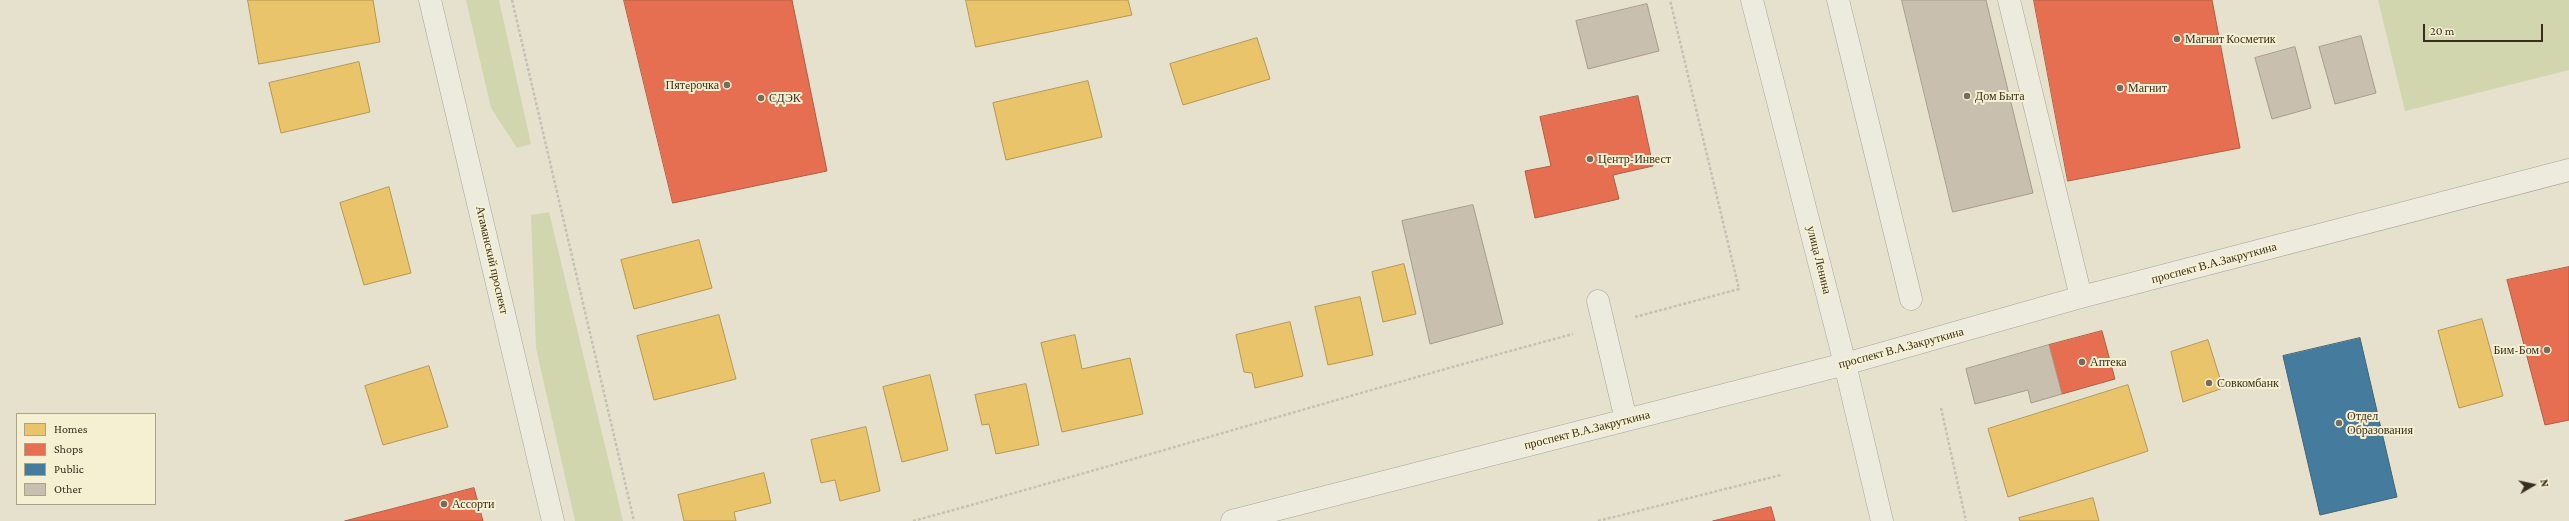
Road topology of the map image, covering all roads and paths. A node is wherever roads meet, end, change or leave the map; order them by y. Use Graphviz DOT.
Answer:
graph roads {
  1 [pos="430,0"];
  2 [pos="512,0"];
  3 [pos="1670,0"];
  4 [pos="1752,0"];
  5 [pos="1838,0"];
  6 [pos="2008,0"];
  7 [pos="2569,170"];
  8 [pos="2082,297"];
  9 [pos="1911,299"];
  10 [pos="1598,301"];
  11 [pos="1604,325"];
  12 [pos="1845,364"];
  13 [pos="1941,408"];
  14 [pos="1626,420"];
  15 [pos="1781,474"];
  16 [pos="553,521"];
  17 [pos="634,521"];
  18 [pos="913,521"];
  19 [pos="1232,521"];
  20 [pos="1598,521"];
  21 [pos="1882,521"];
  22 [pos="1966,521"];
  1 -- 16 [label="street, Атаманский проспект"];
  2 -- 17 [label="path"];
  3 -- 11 [label="path"];
  4 -- 12 [label="street, улица Ленина"];
  5 -- 9 [label="street"];
  6 -- 8 [label="street"];
  7 -- 8 [label="street, проспект В.А.Закруткина"];
  8 -- 12 [label="street, проспект В.А.Закруткина"];
  10 -- 11 [label="street"];
  11 -- 14 [label="street"];
  11 -- 18 [label="path"];
  12 -- 14 [label="street, проспект В.А.Закруткина"];
  12 -- 21 [label="street, улица Ленина"];
  13 -- 22 [label="path"];
  14 -- 19 [label="street, проспект В.А.Закруткина"];
  15 -- 20 [label="path"];
}
